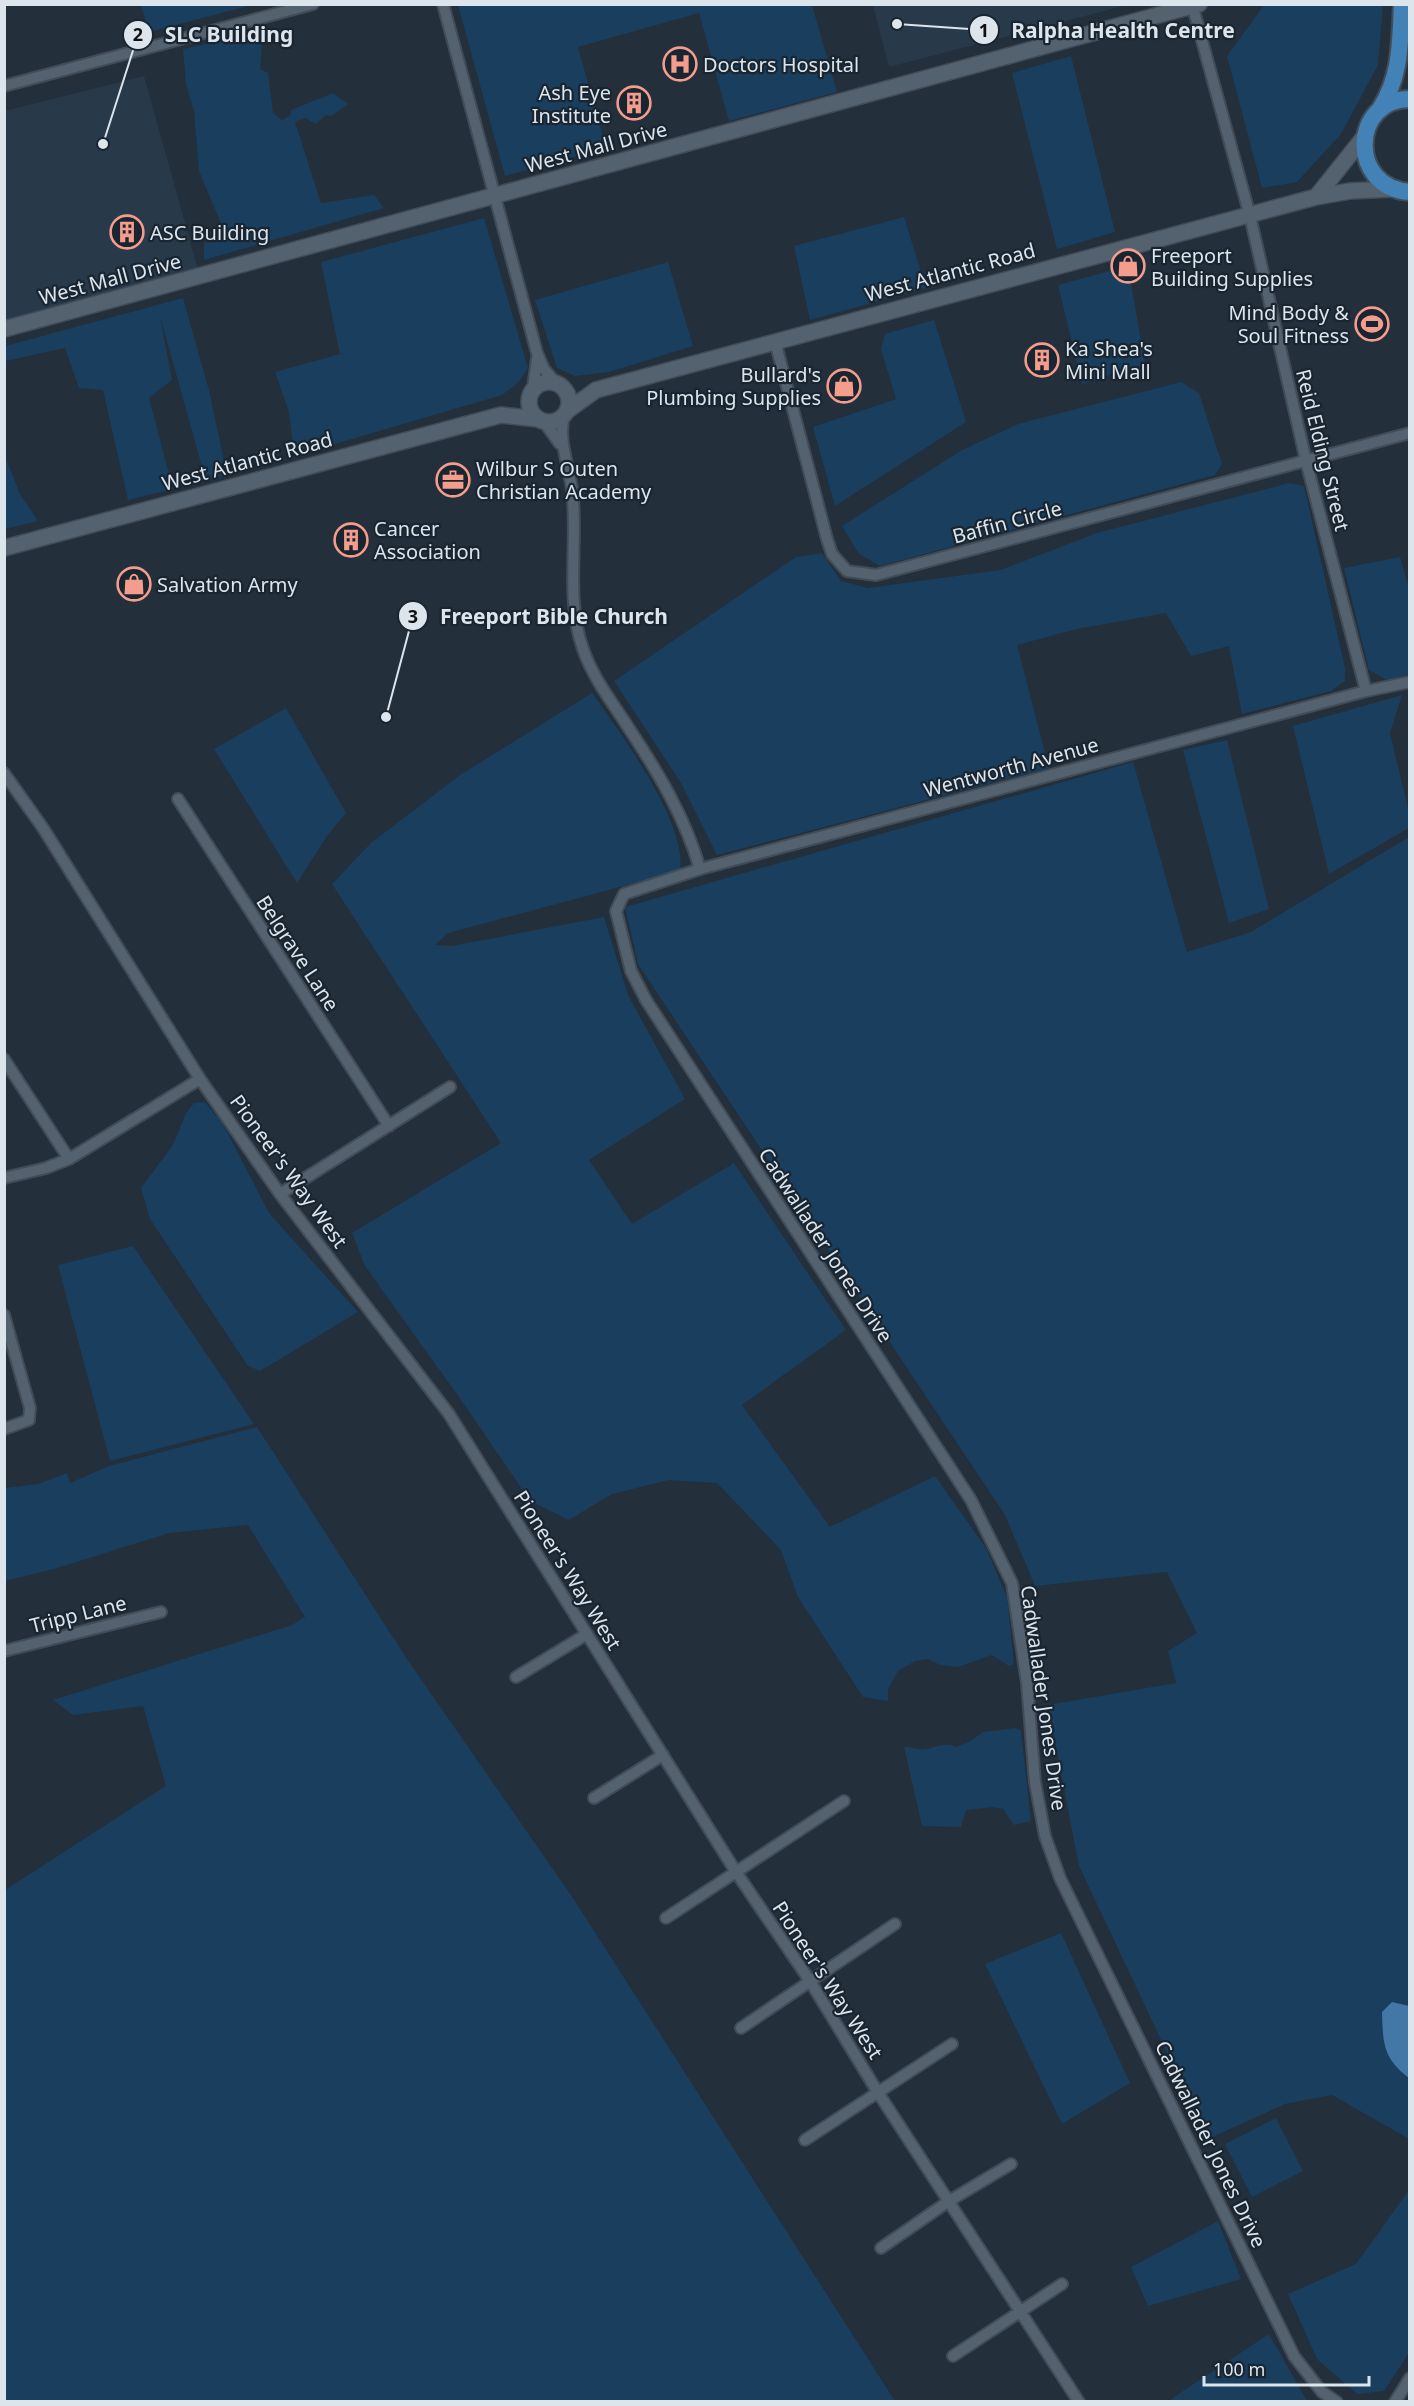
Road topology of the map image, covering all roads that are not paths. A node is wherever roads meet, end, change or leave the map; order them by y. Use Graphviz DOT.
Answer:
graph roads {
  1 [pos="313,4"];
  2 [pos="442,4"];
  3 [pos="1402,4"];
  4 [pos="1194,5"];
  5 [pos="4,86"];
  6 [pos="1410,99"];
  7 [pos="1378,112"];
  8 [pos="1364,136"];
  9 [pos="1392,189"];
  10 [pos="1410,192"];
  11 [pos="494,195"];
  12 [pos="1316,197"];
  13 [pos="1250,216"];
  14 [pos="4,329"];
  15 [pos="775,341"];
  16 [pos="537,353"];
  17 [pos="557,384"];
  18 [pos="532,390"];
  19 [pos="596,390"];
  20 [pos="565,413"];
  21 [pos="501,416"];
  22 [pos="541,420"];
  23 [pos="1410,433"];
  24 [pos="563,449"];
  25 [pos="1306,461"];
  26 [pos="4,548"];
  27 [pos="1410,682"];
  28 [pos="1366,691"];
  29 [pos="4,773"];
  30 [pos="178,800"];
  31 [pos="700,869"];
  32 [pos="624,894"];
  33 [pos="4,1059"];
  34 [pos="200,1079"];
  35 [pos="450,1087"];
  36 [pos="389,1126"];
  37 [pos="69,1159"];
  38 [pos="4,1178"];
  39 [pos="280,1194"];
  40 [pos="4,1315"];
  41 [pos="4,1429"];
  42 [pos="161,1612"];
  43 [pos="587,1634"];
  44 [pos="4,1651"];
  45 [pos="516,1677"];
  46 [pos="663,1755"];
  47 [pos="594,1798"];
  48 [pos="844,1801"];
  49 [pos="736,1872"];
  50 [pos="666,1918"];
  51 [pos="895,1924"];
  52 [pos="810,1981"];
  53 [pos="741,2028"];
  54 [pos="952,2044"];
  55 [pos="877,2091"];
  56 [pos="805,2140"];
  57 [pos="1011,2164"];
  58 [pos="949,2201"];
  59 [pos="881,2248"];
  60 [pos="1062,2284"];
  61 [pos="1021,2313"];
  62 [pos="953,2356"];
  63 [pos="1410,2378"];
  64 [pos="1078,2402"];
  65 [pos="1337,2402"];
  66 [pos="1395,2402"];
  1 -- 5 [label="street"];
  2 -- 11 [label="street"];
  3 -- 7 [label="main road"];
  4 -- 11 [label="main road, West Mall Drive"];
  4 -- 13 [label="street, Reid Elding Street"];
  6 -- 7 [label="main road"];
  7 -- 8 [label="main road"];
  8 -- 9 [label="main road"];
  8 -- 12 [label="main road"];
  9 -- 10 [label="main road"];
  9 -- 12 [label="main road, West Atlantic Road"];
  11 -- 14 [label="main road, West Mall Drive"];
  11 -- 16 [label="street"];
  12 -- 13 [label="main road, West Atlantic Road"];
  13 -- 15 [label="main road, West Atlantic Road"];
  13 -- 25 [label="street, Reid Elding Street"];
  15 -- 19 [label="main road, West Atlantic Road"];
  15 -- 25 [label="street, Baffin Circle"];
  16 -- 17 [label="street"];
  16 -- 18 [label="street"];
  17 -- 18 [label="main road, West Atlantic Road"];
  17 -- 19 [label="main road, West Atlantic Road"];
  17 -- 20 [label="main road"];
  18 -- 21 [label="main road, West Atlantic Road"];
  18 -- 22 [label="main road"];
  19 -- 20 [label="main road, West Atlantic Road"];
  20 -- 22 [label="main road, West Atlantic Road"];
  20 -- 24 [label="street"];
  21 -- 22 [label="main road, West Atlantic Road"];
  21 -- 26 [label="main road, West Atlantic Road"];
  22 -- 24 [label="street"];
  23 -- 25 [label="street, Baffin Circle"];
  24 -- 31 [label="street"];
  25 -- 28 [label="street, Reid Elding Street"];
  27 -- 28 [label="street, Wentworth Avenue"];
  28 -- 31 [label="street, Wentworth Avenue"];
  29 -- 34 [label="street, Pioneer's Way West"];
  30 -- 36 [label="street, Belgrave Lane"];
  31 -- 32 [label="street, Wentworth Avenue"];
  32 -- 65 [label="street, Cadwallader Jones Drive"];
  33 -- 37 [label="street"];
  34 -- 37 [label="street"];
  34 -- 39 [label="street, Pioneer's Way West"];
  35 -- 36 [label="street"];
  36 -- 39 [label="street"];
  37 -- 38 [label="street"];
  39 -- 43 [label="street, Pioneer's Way West"];
  40 -- 41 [label="street"];
  42 -- 44 [label="street, Tripp Lane"];
  43 -- 45 [label="street"];
  43 -- 46 [label="street, Pioneer's Way West"];
  46 -- 47 [label="street"];
  46 -- 49 [label="street, Pioneer's Way West"];
  48 -- 49 [label="street"];
  49 -- 50 [label="street"];
  49 -- 52 [label="street, Pioneer's Way West"];
  51 -- 52 [label="street"];
  52 -- 53 [label="street"];
  52 -- 55 [label="street, Pioneer's Way West"];
  54 -- 55 [label="street"];
  55 -- 56 [label="street"];
  55 -- 58 [label="street, Pioneer's Way West"];
  57 -- 58 [label="street"];
  58 -- 59 [label="street"];
  58 -- 61 [label="street, Pioneer's Way West"];
  60 -- 61 [label="street"];
  61 -- 62 [label="street"];
  61 -- 64 [label="street, Pioneer's Way West"];
  63 -- 66 [label="street"];
}
